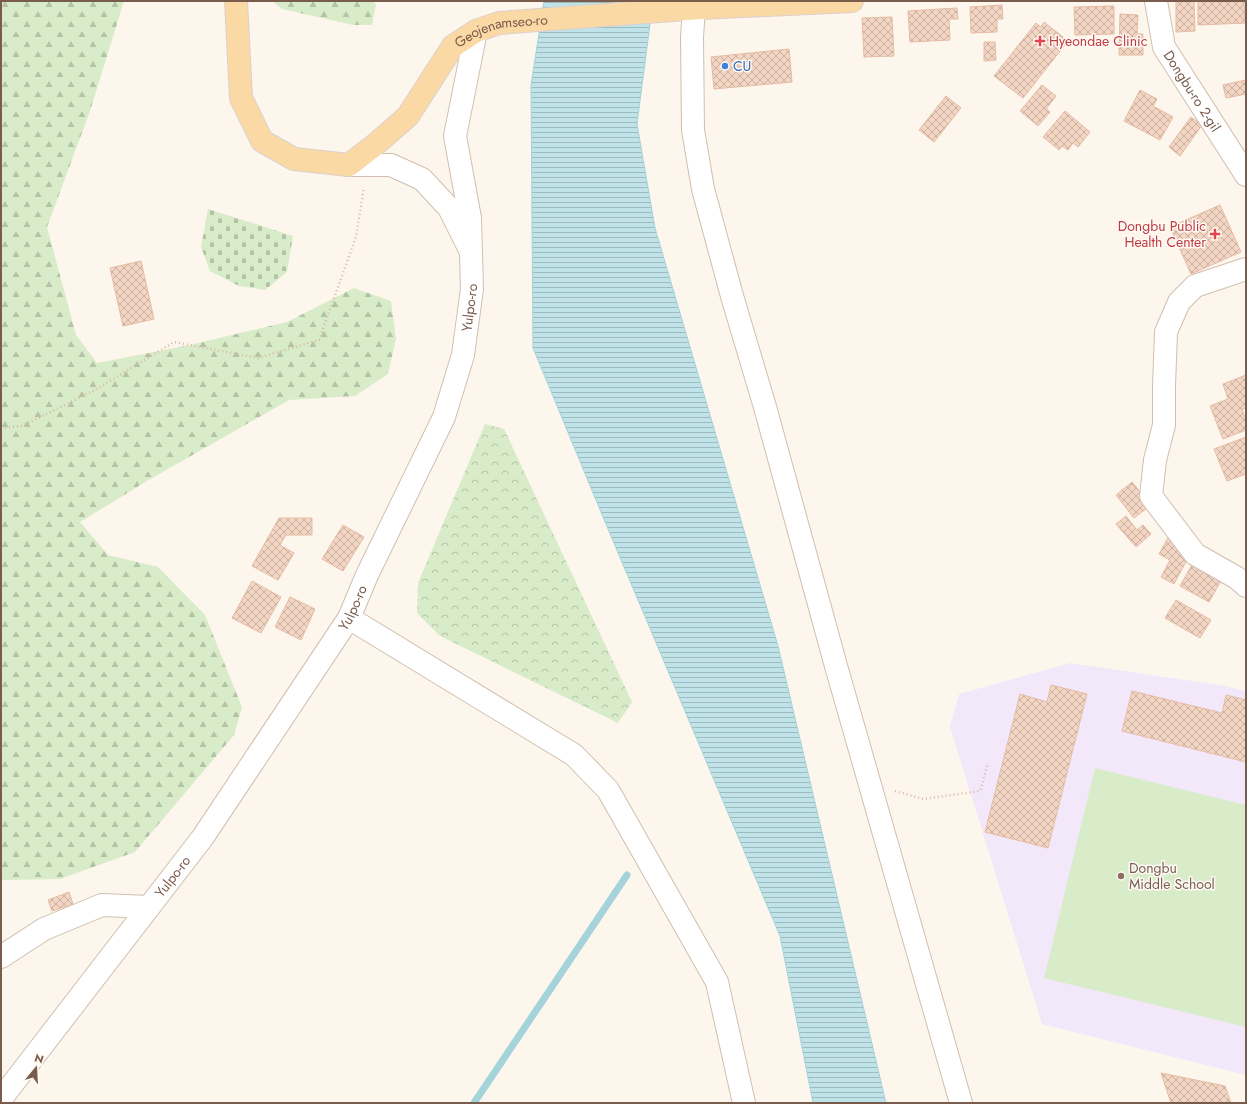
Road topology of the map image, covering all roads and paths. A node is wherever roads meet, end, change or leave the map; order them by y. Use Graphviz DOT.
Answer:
graph roads {
  1 [pos="236,1"];
  2 [pos="852,1"];
  3 [pos="1156,1"];
  4 [pos="716,5"];
  5 [pos="476,31"];
  6 [pos="358,165"];
  7 [pos="1246,174"];
  8 [pos="471,252"];
  9 [pos="1246,269"];
  10 [pos="1,428"];
  11 [pos="1246,586"];
  12 [pos="349,618"];
  13 [pos="988,763"];
  14 [pos="870,783"];
  15 [pos="149,907"];
  16 [pos="1,957"];
  17 [pos="4,1091"];
  18 [pos="744,1103"];
  19 [pos="961,1103"];
  1 -- 6 [label="main road"];
  2 -- 4 [label="main road, Geojenamseo-ro"];
  3 -- 7 [label="street, Dongbu-ro 2-gil"];
  4 -- 5 [label="main road, Geojenamseo-ro"];
  4 -- 14 [label="street"];
  5 -- 6 [label="main road, Geojenamseo-ro"];
  5 -- 8 [label="street, Yulpo-ro"];
  6 -- 8 [label="street"];
  6 -- 10 [label="path"];
  8 -- 12 [label="street, Yulpo-ro"];
  9 -- 11 [label="street"];
  12 -- 15 [label="street, Yulpo-ro"];
  12 -- 18 [label="street"];
  13 -- 14 [label="path"];
  14 -- 19 [label="street"];
  15 -- 16 [label="street"];
  15 -- 17 [label="street, Yulpo-ro"];
}
